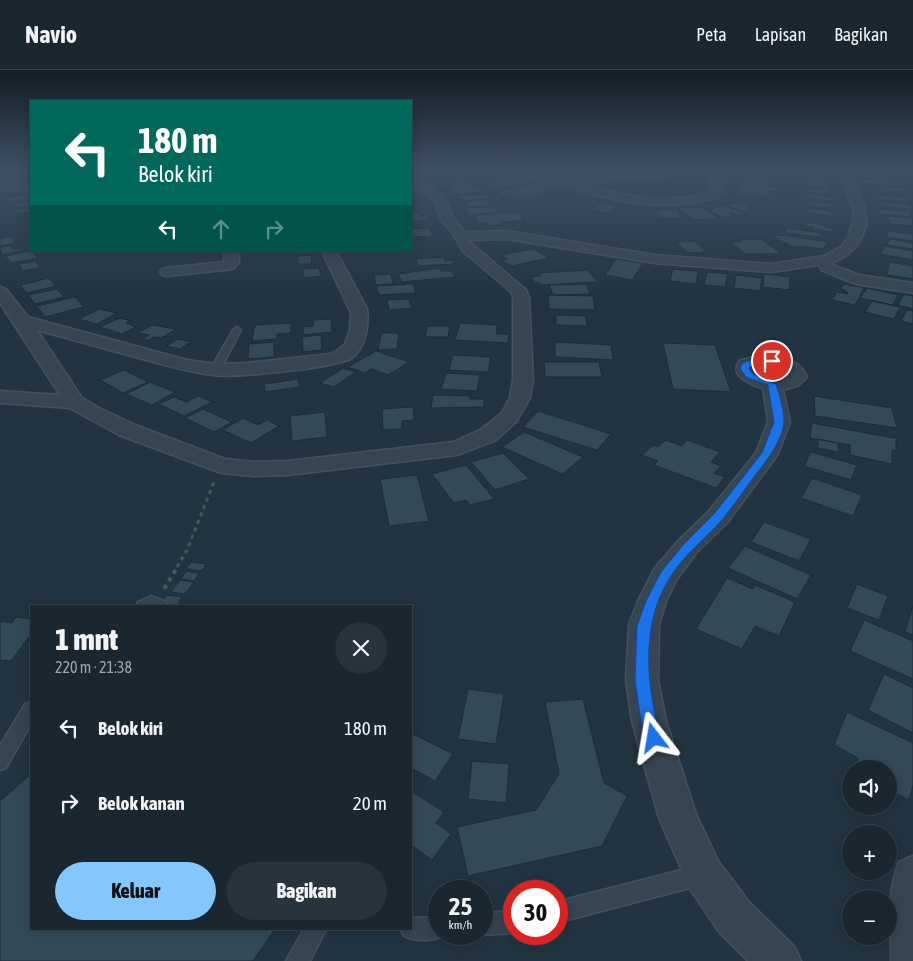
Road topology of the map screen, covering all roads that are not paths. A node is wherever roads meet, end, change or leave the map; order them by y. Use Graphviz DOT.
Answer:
graph roads {
  1 [pos="444,212"];
  2 [pos="859,212"];
  3 [pos="460,236"];
  4 [pos="232,252"];
  5 [pos="330,252"];
  6 [pos="825,260"];
  7 [pos="771,268"];
  8 [pos="167,272"];
  9 [pos="856,278"];
  10 [pos="913,288"];
  11 [pos="0,292"];
  12 [pos="22,321"];
  13 [pos="237,330"];
  14 [pos="215,370"];
  15 [pos="772,384"];
  16 [pos="0,397"];
  17 [pos="75,402"];
  18 [pos="30,711"];
  19 [pos="0,762"];
  20 [pos="704,875"];
  21 [pos="913,876"];
  22 [pos="568,910"];
  23 [pos="413,925"];
  24 [pos="428,927"];
  25 [pos="314,930"];
  26 [pos="297,961"];
  27 [pos="778,961"];
  28 [pos="913,961"];
  1 -- 3 [label="street"];
  2 -- 6 [label="street"];
  3 -- 7 [label="street"];
  3 -- 17 [label="street"];
  4 -- 8 [label="street"];
  5 -- 14 [label="street"];
  6 -- 7 [label="street"];
  6 -- 9 [label="street"];
  7 -- 9 [label="street"];
  9 -- 10 [label="street"];
  11 -- 12 [label="street"];
  12 -- 14 [label="street"];
  12 -- 17 [label="street"];
  13 -- 14 [label="lane"];
  15 -- 20 [label="street"];
  16 -- 17 [label="street"];
  18 -- 19 [label="lane"];
  20 -- 22 [label="lane"];
  20 -- 27 [label="street"];
  21 -- 28 [label="street"];
  23 -- 24 [label="lane"];
  25 -- 26 [label="lane"];
}
